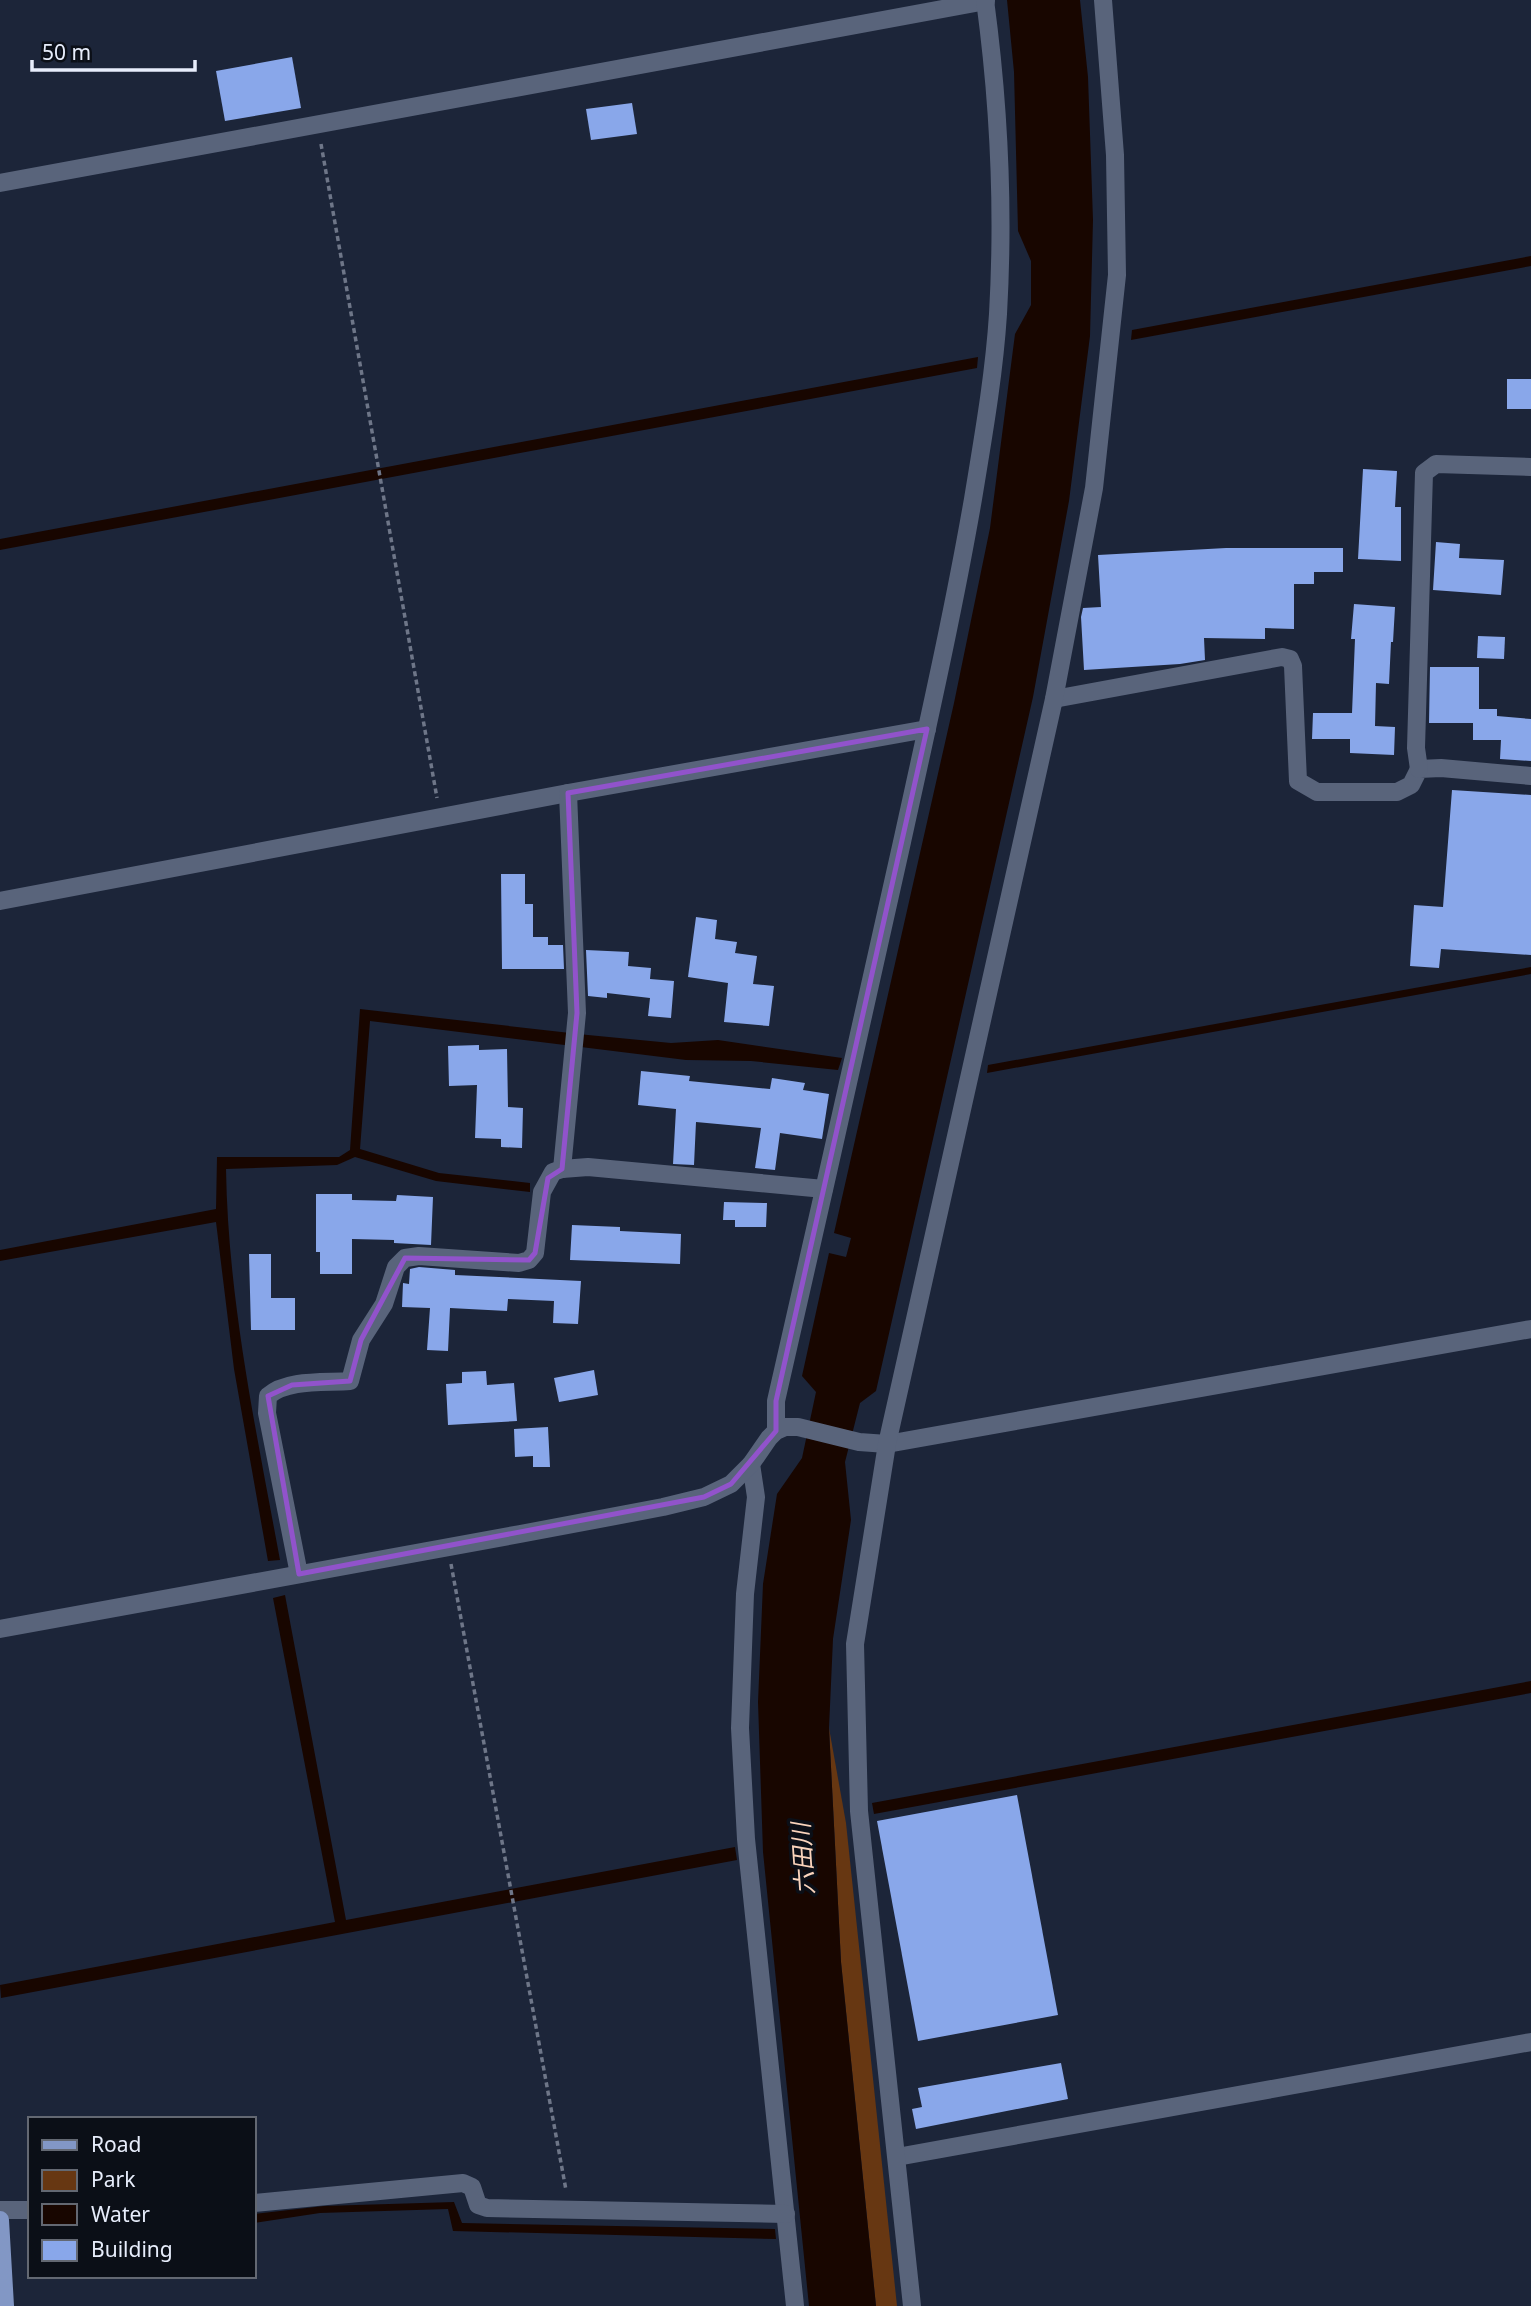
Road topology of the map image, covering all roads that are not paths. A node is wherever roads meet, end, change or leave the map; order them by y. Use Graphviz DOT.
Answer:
graph roads {
  1 [pos="1103,0"];
  2 [pos="986,1"];
  3 [pos="0,183"];
  4 [pos="1531,467"];
  5 [pos="1055,699"];
  6 [pos="927,729"];
  7 [pos="1419,769"];
  8 [pos="1531,776"];
  9 [pos="568,793"];
  10 [pos="0,901"];
  11 [pos="562,1169"];
  12 [pos="824,1189"];
  13 [pos="1531,1329"];
  14 [pos="776,1431"];
  15 [pos="887,1444"];
  16 [pos="751,1464"];
  17 [pos="299,1574"];
  18 [pos="0,1629"];
  19 [pos="1531,2042"];
  20 [pos="897,2157"];
  21 [pos="256,2203"];
  22 [pos="0,2210"];
  23 [pos="28,2210"];
  24 [pos="786,2214"];
  25 [pos="0,2220"];
  26 [pos="5,2306"];
  27 [pos="795,2306"];
  28 [pos="912,2306"];
  1 -- 5 [label="street"];
  2 -- 3 [label="street"];
  2 -- 6 [label="street"];
  4 -- 7 [label="street"];
  5 -- 7 [label="street"];
  5 -- 15 [label="street"];
  6 -- 9 [label="street"];
  6 -- 12 [label="street"];
  7 -- 8 [label="street"];
  9 -- 10 [label="street"];
  9 -- 11 [label="street"];
  11 -- 12 [label="street"];
  11 -- 17 [label="street"];
  12 -- 14 [label="street"];
  13 -- 15 [label="street"];
  14 -- 15 [label="street"];
  14 -- 16 [label="street"];
  15 -- 20 [label="street"];
  16 -- 17 [label="street"];
  16 -- 24 [label="street"];
  17 -- 18 [label="street"];
  19 -- 20 [label="street"];
  20 -- 28 [label="street"];
  21 -- 24 [label="street"];
  22 -- 23 [label="street"];
  24 -- 27 [label="street"];
  25 -- 26 [label="main road"];
}
